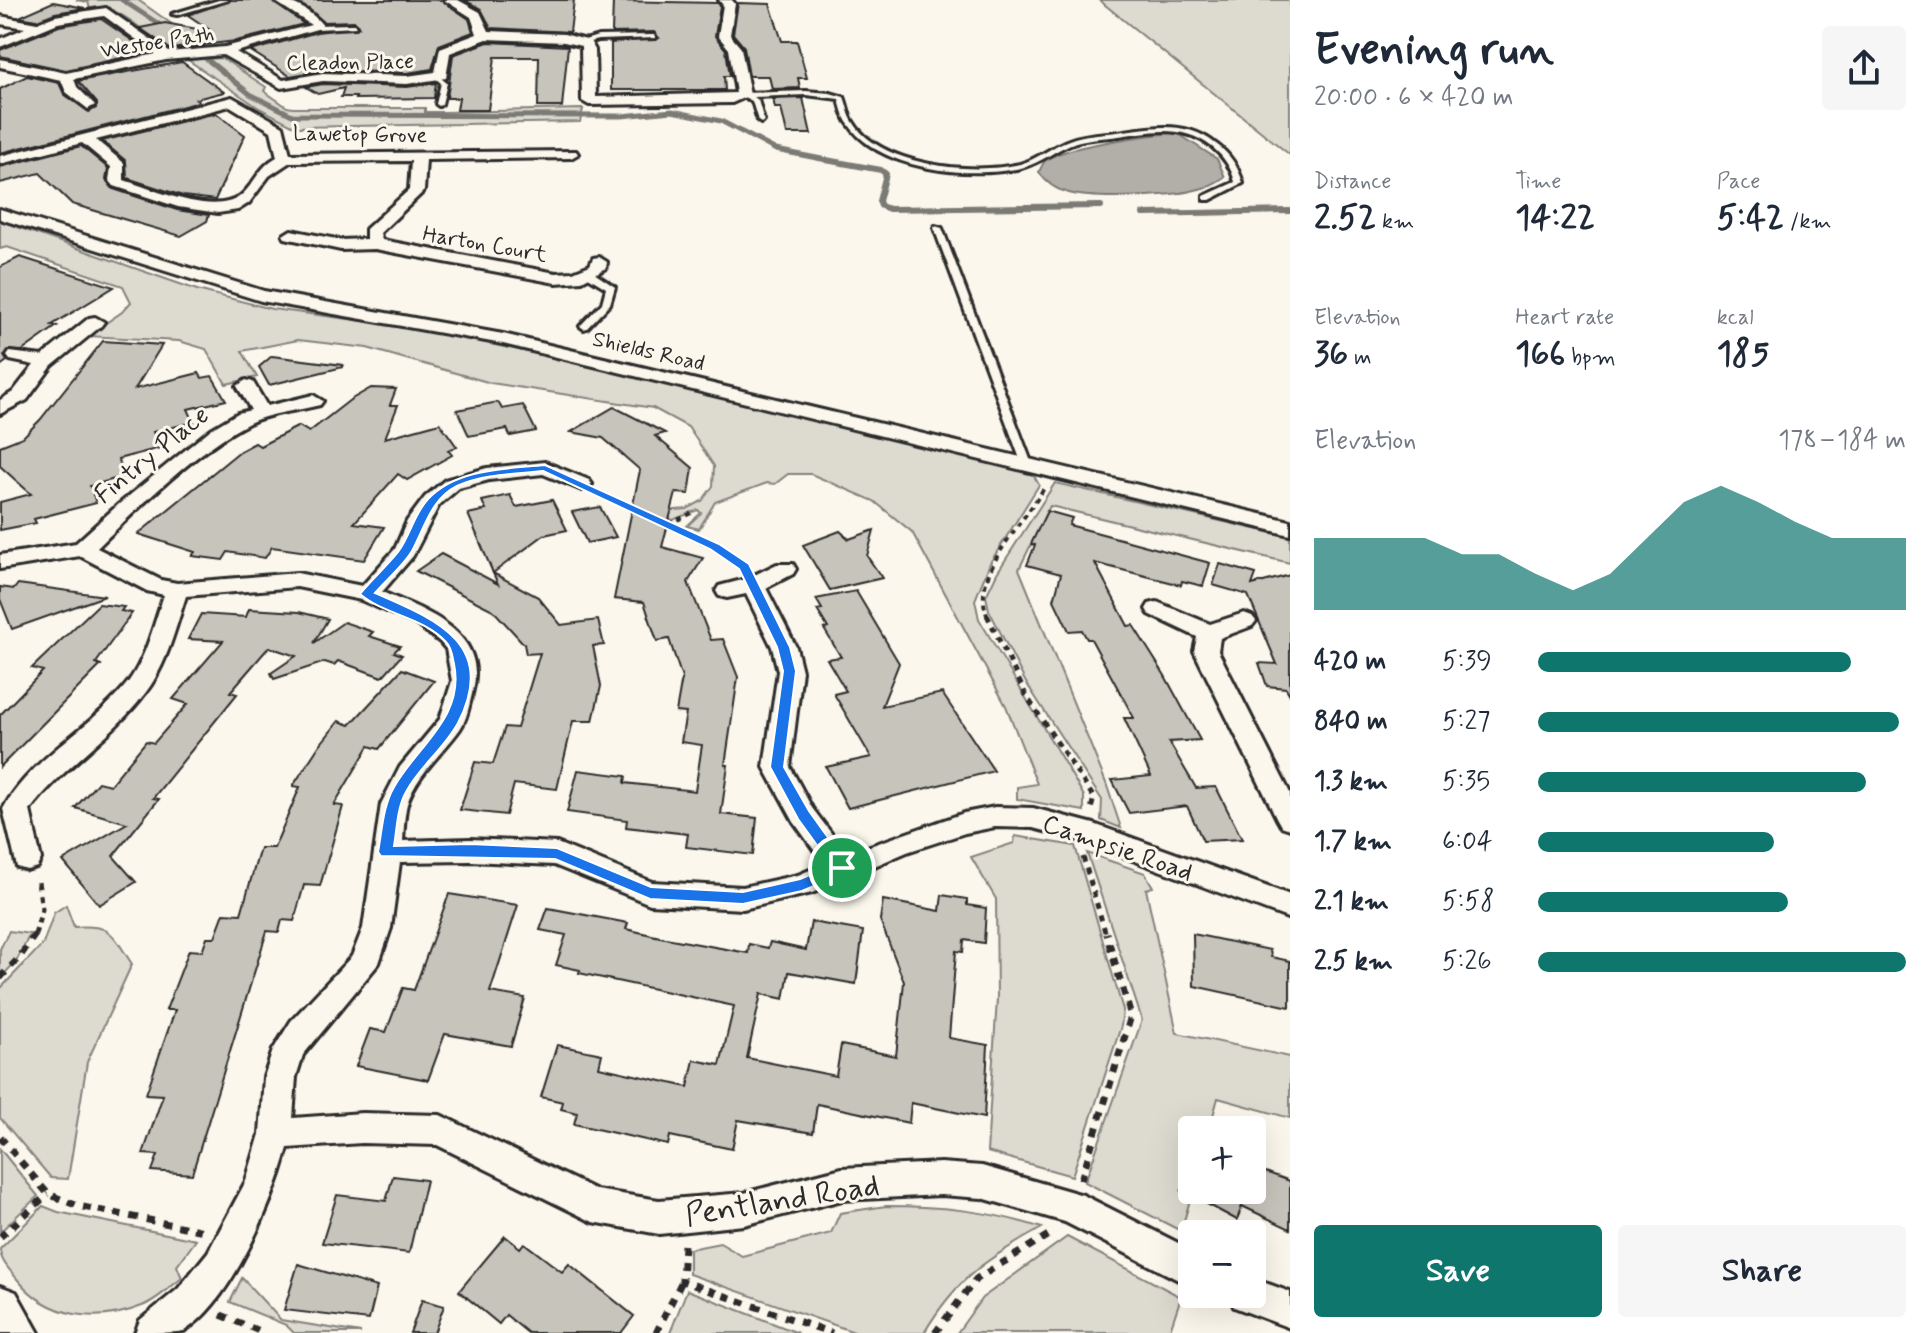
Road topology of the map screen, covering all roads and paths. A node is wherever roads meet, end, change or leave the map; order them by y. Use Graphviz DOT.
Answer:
graph roads {
  1 [pos="225,0"];
  2 [pos="279,0"];
  3 [pos="476,0"];
  4 [pos="725,0"];
  5 [pos="454,2"];
  6 [pos="175,14"];
  7 [pos="0,20"];
  8 [pos="354,26"];
  9 [pos="38,27"];
  10 [pos="317,27"];
  11 [pos="486,35"];
  12 [pos="654,37"];
  13 [pos="581,42"];
  14 [pos="0,43"];
  15 [pos="225,51"];
  16 [pos="166,56"];
  17 [pos="0,63"];
  18 [pos="66,77"];
  19 [pos="437,77"];
  20 [pos="743,95"];
  21 [pos="439,104"];
  22 [pos="88,105"];
  23 [pos="761,121"];
  24 [pos="87,140"];
  25 [pos="571,154"];
  26 [pos="419,157"];
  27 [pos="287,158"];
  28 [pos="0,160"];
  29 [pos="1207,198"];
  30 [pos="0,214"];
  31 [pos="938,228"];
  32 [pos="291,235"];
  33 [pos="375,244"];
  34 [pos="593,268"];
  35 [pos="95,322"];
  36 [pos="584,326"];
  37 [pos="16,356"];
  38 [pos="46,362"];
  39 [pos="246,386"];
  40 [pos="313,401"];
  41 [pos="0,408"];
  42 [pos="262,413"];
  43 [pos="1028,467"];
  44 [pos="1052,472"];
  45 [pos="582,484"];
  46 [pos="696,511"];
  47 [pos="668,525"];
  48 [pos="1290,528"];
  49 [pos="83,549"];
  50 [pos="0,562"];
  51 [pos="785,569"];
  52 [pos="753,585"];
  53 [pos="177,590"];
  54 [pos="727,591"];
  55 [pos="367,594"];
  56 [pos="1157,609"];
  57 [pos="1244,621"];
  58 [pos="1209,633"];
  59 [pos="8,810"];
  60 [pos="1290,819"];
  61 [pos="1084,831"];
  62 [pos="386,852"];
  63 [pos="27,859"];
  64 [pos="842,868"];
  65 [pos="1290,907"];
  66 [pos="0,978"];
  67 [pos="276,1134"];
  68 [pos="0,1137"];
  69 [pos="48,1194"];
  70 [pos="1071,1207"];
  71 [pos="685,1216"];
  72 [pos="0,1237"];
  73 [pos="235,1237"];
  74 [pos="1178,1262"];
  75 [pos="682,1281"];
  76 [pos="1266,1301"];
  77 [pos="191,1302"];
  78 [pos="0,1308"];
  79 [pos="1290,1310"];
  80 [pos="16,1333"];
  81 [pos="153,1333"];
  82 [pos="264,1333"];
  83 [pos="656,1333"];
  84 [pos="832,1333"];
  85 [pos="935,1333"];
  1 -- 6 [label="lane"];
  2 -- 10 [label="street"];
  3 -- 5 [label="street"];
  4 -- 20 [label="street"];
  5 -- 11 [label="street"];
  7 -- 9 [label="street"];
  8 -- 10 [label="lane"];
  9 -- 14 [label="street"];
  9 -- 16 [label="street"];
  10 -- 15 [label="street, Westoe Path"];
  11 -- 13 [label="street"];
  11 -- 19 [label="street, Cleadon Place"];
  12 -- 13 [label="lane"];
  13 -- 20 [label="street"];
  15 -- 16 [label="street, Westoe Path"];
  15 -- 19 [label="street, Cleadon Place"];
  16 -- 18 [label="street, Westoe Path"];
  17 -- 18 [label="street, Westoe Path"];
  18 -- 22 [label="street"];
  19 -- 21 [label="lane, Cleadon Place"];
  20 -- 23 [label="lane"];
  20 -- 29 [label="lane"];
  24 -- 27 [label="street, Lawetop Grove"];
  24 -- 27 [label="street"];
  24 -- 28 [label="street, Lawetop Grove"];
  25 -- 26 [label="street, Lawetop Grove"];
  26 -- 27 [label="street, Lawetop Grove"];
  26 -- 33 [label="street, Harton Court"];
  30 -- 43 [label="street, Shields Road"];
  31 -- 43 [label="lane"];
  32 -- 33 [label="street, Harton Court"];
  33 -- 34 [label="street, Harton Court"];
  34 -- 36 [label="lane, Harton Court"];
  35 -- 38 [label="street"];
  37 -- 38 [label="street"];
  38 -- 41 [label="street"];
  39 -- 42 [label="street"];
  40 -- 42 [label="street, Fintry Place"];
  42 -- 49 [label="street, Fintry Place"];
  43 -- 44 [label="street, Shields Road"];
  44 -- 48 [label="street, Shields Road"];
  44 -- 61 [label="path"];
  45 -- 47 [label="path"];
  45 -- 55 [label="street"];
  46 -- 47 [label="path"];
  47 -- 52 [label="path"];
  49 -- 50 [label="street"];
  49 -- 53 [label="street"];
  51 -- 52 [label="street"];
  52 -- 54 [label="street"];
  52 -- 64 [label="street"];
  53 -- 55 [label="street"];
  53 -- 59 [label="street"];
  55 -- 62 [label="street"];
  56 -- 58 [label="street"];
  57 -- 58 [label="street"];
  58 -- 60 [label="street"];
  59 -- 63 [label="street"];
  61 -- 64 [label="street, Campsie Road"];
  61 -- 65 [label="street, Campsie Road"];
  61 -- 70 [label="path"];
  62 -- 64 [label="street, Campsie Road"];
  62 -- 67 [label="street"];
  63 -- 66 [label="path"];
  67 -- 71 [label="street, Pentland Road"];
  67 -- 73 [label="street"];
  68 -- 69 [label="path"];
  69 -- 72 [label="path"];
  69 -- 73 [label="path"];
  70 -- 71 [label="street, Pentland Road"];
  70 -- 74 [label="street, Pentland Road"];
  70 -- 85 [label="path"];
  71 -- 75 [label="path"];
  73 -- 77 [label="street"];
  75 -- 83 [label="path"];
  75 -- 84 [label="path"];
  76 -- 79 [label="street"];
  77 -- 81 [label="street"];
  77 -- 82 [label="path"];
  78 -- 80 [label="street"];
}
